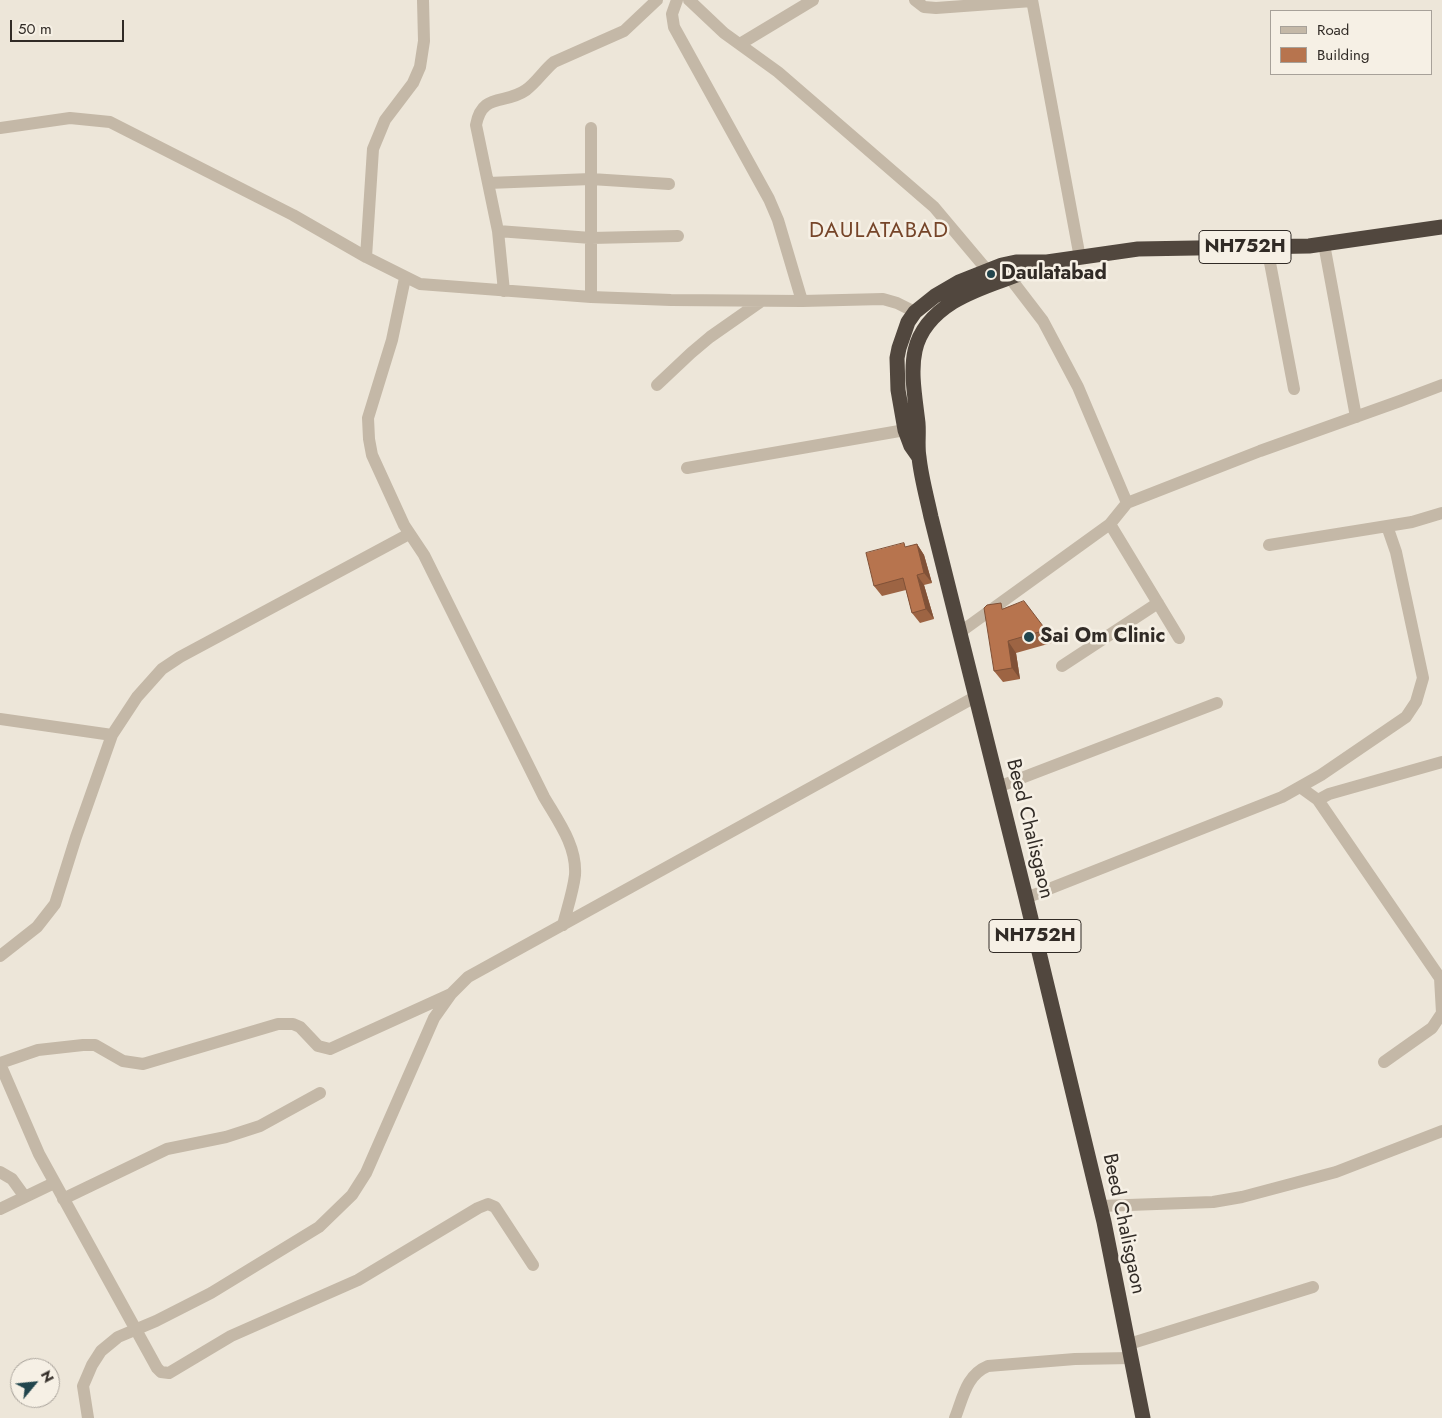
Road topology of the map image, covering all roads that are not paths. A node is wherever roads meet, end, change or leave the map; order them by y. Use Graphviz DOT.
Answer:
graph roads {
  1 [pos="423,0"];
  2 [pos="657,0"];
  3 [pos="677,0"];
  4 [pos="689,0"];
  5 [pos="813,0"];
  6 [pos="914,0"];
  7 [pos="1032,0"];
  8 [pos="740,44"];
  9 [pos="0,128"];
  10 [pos="590,128"];
  11 [pos="591,179"];
  12 [pos="488,183"];
  13 [pos="669,184"];
  14 [pos="1442,227"];
  15 [pos="498,231"];
  16 [pos="678,236"];
  17 [pos="591,238"];
  18 [pos="1324,244"];
  19 [pos="1267,247"];
  20 [pos="366,257"];
  21 [pos="1080,258"];
  22 [pos="1047,262"];
  23 [pos="987,270"];
  24 [pos="405,278"];
  25 [pos="1010,278"];
  26 [pos="504,291"];
  27 [pos="591,297"];
  28 [pos="760,302"];
  29 [pos="802,302"];
  30 [pos="916,312"];
  31 [pos="657,385"];
  32 [pos="1442,385"];
  33 [pos="1294,389"];
  34 [pos="1356,417"];
  35 [pos="905,430"];
  36 [pos="918,456"];
  37 [pos="687,468"];
  38 [pos="1127,503"];
  39 [pos="1442,513"];
  40 [pos="1110,524"];
  41 [pos="1387,526"];
  42 [pos="409,534"];
  43 [pos="1269,545"];
  44 [pos="1158,603"];
  45 [pos="959,633"];
  46 [pos="1179,638"];
  47 [pos="1062,666"];
  48 [pos="975,698"];
  49 [pos="1217,703"];
  50 [pos="0,719"];
  51 [pos="112,735"];
  52 [pos="1442,762"];
  53 [pos="998,787"];
  54 [pos="1300,787"];
  55 [pos="1318,800"];
  56 [pos="1026,898"];
  57 [pos="563,925"];
  58 [pos="0,956"];
  59 [pos="451,994"];
  60 [pos="1437,1028"];
  61 [pos="1384,1062"];
  62 [pos="0,1063"];
  63 [pos="320,1093"];
  64 [pos="1442,1131"];
  65 [pos="0,1172"];
  66 [pos="54,1183"];
  67 [pos="26,1197"];
  68 [pos="62,1199"];
  69 [pos="1100,1206"];
  70 [pos="0,1209"];
  71 [pos="533,1265"];
  72 [pos="1313,1287"];
  73 [pos="137,1329"];
  74 [pos="1130,1351"];
  75 [pos="88,1418"];
  76 [pos="955,1418"];
  77 [pos="1143,1418"];
  1 -- 20 [label="street"];
  2 -- 12 [label="street"];
  3 -- 29 [label="street"];
  4 -- 8 [label="street"];
  5 -- 8 [label="street"];
  6 -- 7 [label="street"];
  7 -- 21 [label="street"];
  8 -- 23 [label="street"];
  9 -- 20 [label="street"];
  10 -- 11 [label="street"];
  11 -- 12 [label="street"];
  11 -- 13 [label="street"];
  11 -- 17 [label="street"];
  12 -- 15 [label="street"];
  14 -- 18 [label="highway, Beed Chalisgaon / NH752H"];
  15 -- 17 [label="street"];
  15 -- 26 [label="street"];
  16 -- 17 [label="street"];
  17 -- 27 [label="street"];
  18 -- 19 [label="highway, Beed Chalisgaon / NH752H"];
  18 -- 34 [label="street"];
  19 -- 21 [label="highway, Beed Chalisgaon / NH752H"];
  19 -- 33 [label="street"];
  20 -- 24 [label="street"];
  21 -- 22 [label="highway, Beed Chalisgaon / NH752H"];
  22 -- 23 [label="highway, Beed Chalisgaon / NH752H"];
  22 -- 25 [label="highway, Beed Chalisgaon / NH752H"];
  23 -- 30 [label="highway, Beed Chalisgaon / NH752H"];
  24 -- 26 [label="street"];
  24 -- 42 [label="street"];
  25 -- 36 [label="highway, Beed Chalisgaon / NH752H"];
  25 -- 38 [label="street"];
  26 -- 27 [label="street"];
  27 -- 28 [label="street"];
  28 -- 29 [label="street"];
  28 -- 31 [label="street"];
  29 -- 30 [label="street"];
  30 -- 35 [label="highway, Beed Chalisgaon / NH752H"];
  32 -- 34 [label="street"];
  34 -- 38 [label="street"];
  35 -- 36 [label="highway, Beed Chalisgaon / NH752H"];
  35 -- 37 [label="street"];
  36 -- 45 [label="highway, Beed Chalisgaon / NH752H"];
  38 -- 40 [label="street"];
  39 -- 41 [label="street"];
  40 -- 44 [label="street"];
  40 -- 45 [label="street"];
  41 -- 43 [label="street"];
  41 -- 54 [label="street"];
  42 -- 51 [label="street"];
  42 -- 57 [label="street"];
  44 -- 46 [label="street"];
  44 -- 47 [label="street"];
  45 -- 48 [label="highway, Beed Chalisgaon / NH752H"];
  48 -- 53 [label="highway, Beed Chalisgaon / NH752H"];
  48 -- 57 [label="street"];
  49 -- 53 [label="street"];
  50 -- 51 [label="street"];
  51 -- 58 [label="street"];
  52 -- 55 [label="street"];
  53 -- 56 [label="highway, Beed Chalisgaon / NH752H"];
  54 -- 55 [label="street"];
  54 -- 56 [label="street"];
  55 -- 60 [label="street"];
  56 -- 69 [label="highway, Beed Chalisgaon / NH752H"];
  57 -- 59 [label="street"];
  59 -- 62 [label="street"];
  59 -- 73 [label="street"];
  60 -- 61 [label="street"];
  62 -- 66 [label="street"];
  63 -- 68 [label="street"];
  64 -- 69 [label="street"];
  65 -- 67 [label="street"];
  66 -- 67 [label="street"];
  66 -- 68 [label="street"];
  67 -- 70 [label="street"];
  68 -- 73 [label="street"];
  69 -- 74 [label="highway, Beed Chalisgaon / NH752H"];
  71 -- 73 [label="street"];
  72 -- 74 [label="street"];
  73 -- 75 [label="street"];
  74 -- 76 [label="street"];
  74 -- 77 [label="highway, Beed Chalisgaon / NH752H"];
}
